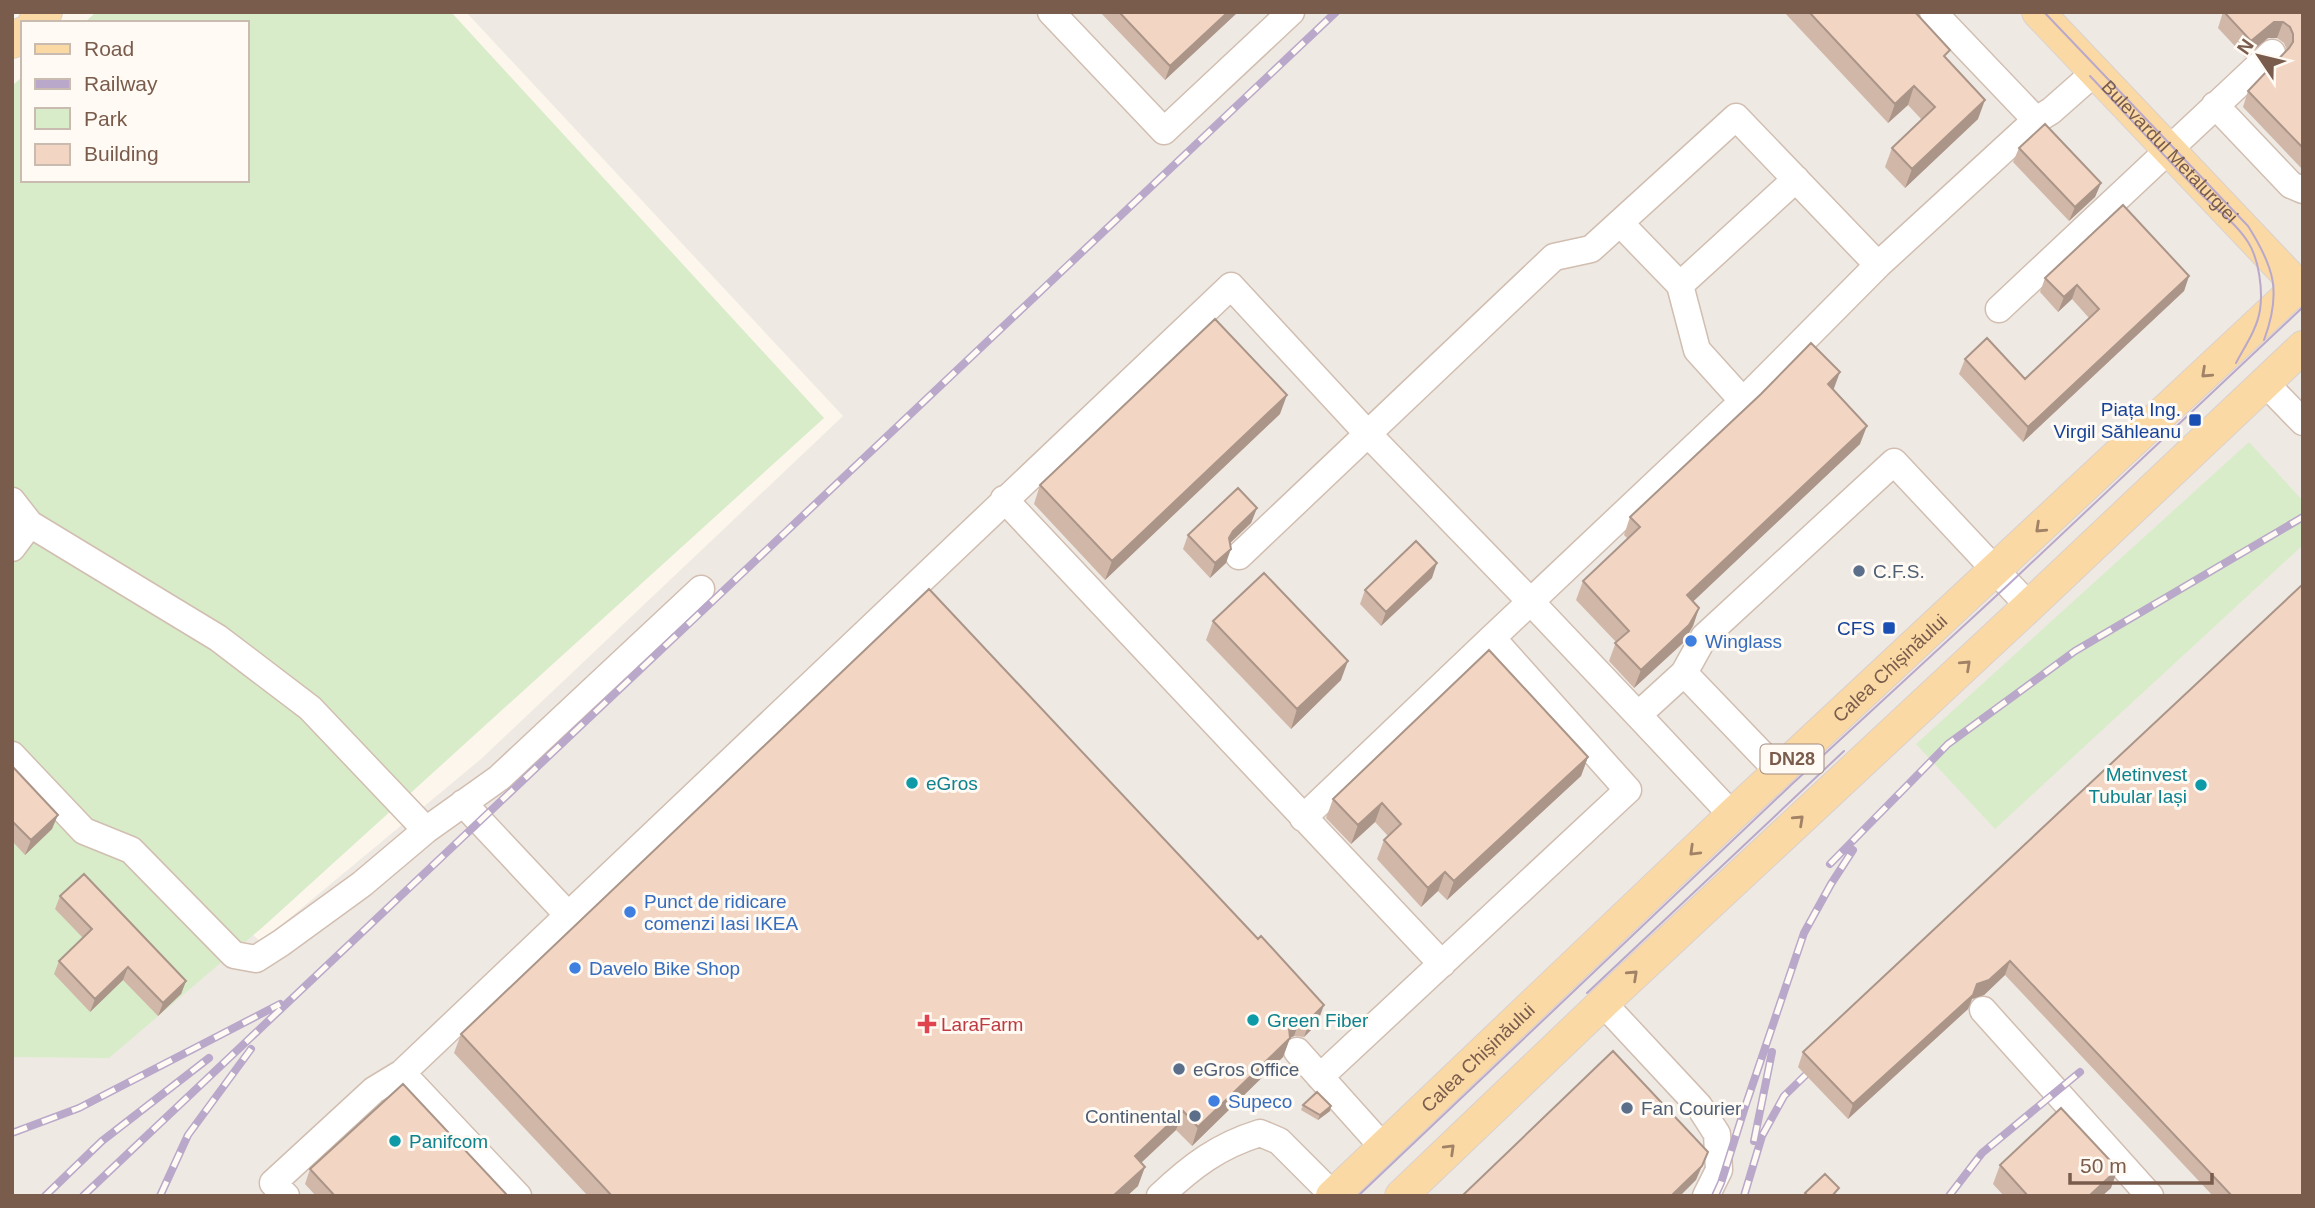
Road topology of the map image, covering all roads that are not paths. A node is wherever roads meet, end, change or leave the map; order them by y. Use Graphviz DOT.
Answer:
graph roads {
  1 [pos="1051,12"];
  2 [pos="1291,12"];
  3 [pos="1933,12"];
  4 [pos="2038,12"];
  5 [pos="2272,53"];
  6 [pos="2094,73"];
  7 [pos="2215,105"];
  8 [pos="2036,120"];
  9 [pos="2167,150"];
  10 [pos="1796,179"];
  11 [pos="2303,190"];
  12 [pos="1621,224"];
  13 [pos="1878,265"];
  14 [pos="1680,285"];
  15 [pos="2301,287"];
  16 [pos="1999,309"];
  17 [pos="2303,347"];
  18 [pos="2264,383"];
  19 [pos="1743,401"];
  20 [pos="2303,422"];
  21 [pos="1367,433"];
  22 [pos="1004,499"];
  23 [pos="12,501"];
  24 [pos="30,524"];
  25 [pos="12,548"];
  26 [pos="1239,556"];
  27 [pos="1995,570"];
  28 [pos="701,589"];
  29 [pos="1531,601"];
  30 [pos="2029,607"];
  31 [pos="1492,638"];
  32 [pos="1684,673"];
  33 [pos="1638,715"];
  34 [pos="12,755"];
  35 [pos="1779,772"];
  36 [pos="463,803"];
  37 [pos="1732,815"];
  38 [pos="1303,818"];
  39 [pos="426,830"];
  40 [pos="569,916"];
  41 [pos="1442,964"];
  42 [pos="1603,1003"];
  43 [pos="1983,1010"];
  44 [pos="1297,1051"];
  45 [pos="402,1073"];
  46 [pos="1320,1077"];
  47 [pos="1383,1147"];
  48 [pos="286,1196"];
  49 [pos="518,1196"];
  50 [pos="1160,1196"];
  51 [pos="1332,1196"];
  52 [pos="1401,1196"];
  53 [pos="1706,1196"];
  54 [pos="2150,1196"];
  1 -- 2 [label="lane"];
  3 -- 8 [label="lane"];
  4 -- 6 [label="main road, Bulevardul Metalurgiei"];
  5 -- 7 [label="lane"];
  6 -- 8 [label="lane"];
  6 -- 9 [label="main road, Bulevardul Metalurgiei"];
  7 -- 9 [label="lane"];
  7 -- 11 [label="lane"];
  8 -- 13 [label="lane"];
  9 -- 15 [label="main road, Bulevardul Metalurgiei"];
  9 -- 16 [label="lane"];
  10 -- 12 [label="lane"];
  10 -- 13 [label="lane"];
  10 -- 14 [label="lane"];
  12 -- 14 [label="lane"];
  12 -- 21 [label="lane"];
  13 -- 19 [label="lane"];
  14 -- 19 [label="lane"];
  15 -- 27 [label="main road, Calea Chișinăului / DN28, one-way"];
  17 -- 18 [label="main road, DN28"];
  18 -- 20 [label="lane"];
  18 -- 30 [label="main road, DN28"];
  19 -- 29 [label="lane"];
  21 -- 22 [label="lane"];
  21 -- 26 [label="lane"];
  21 -- 29 [label="lane"];
  22 -- 38 [label="lane"];
  22 -- 40 [label="lane"];
  23 -- 24 [label="lane"];
  24 -- 25 [label="lane"];
  24 -- 39 [label="lane"];
  27 -- 30 [label="lane"];
  27 -- 32 [label="lane"];
  27 -- 35 [label="main road, Calea Chișinăului / DN28"];
  28 -- 36 [label="lane"];
  29 -- 31 [label="lane"];
  29 -- 33 [label="lane"];
  42 -- 30 [label="main road, DN28, one-way"];
  31 -- 38 [label="lane"];
  31 -- 41 [label="lane"];
  32 -- 33 [label="lane"];
  32 -- 35 [label="lane"];
  33 -- 37 [label="lane"];
  34 -- 39 [label="lane"];
  35 -- 37 [label="main road, Calea Chișinăului / DN28"];
  36 -- 39 [label="lane"];
  36 -- 40 [label="lane"];
  37 -- 47 [label="main road, Calea Chișinăului / DN28, one-way"];
  38 -- 41 [label="lane"];
  40 -- 45 [label="lane"];
  41 -- 46 [label="lane"];
  52 -- 42 [label="main road, DN28, one-way"];
  42 -- 53 [label="lane"];
  43 -- 54 [label="lane"];
  44 -- 46 [label="lane"];
  45 -- 48 [label="lane"];
  45 -- 49 [label="lane"];
  46 -- 47 [label="lane"];
  47 -- 51 [label="main road, Calea Chișinăului / DN28"];
  50 -- 51 [label="lane"];
}
